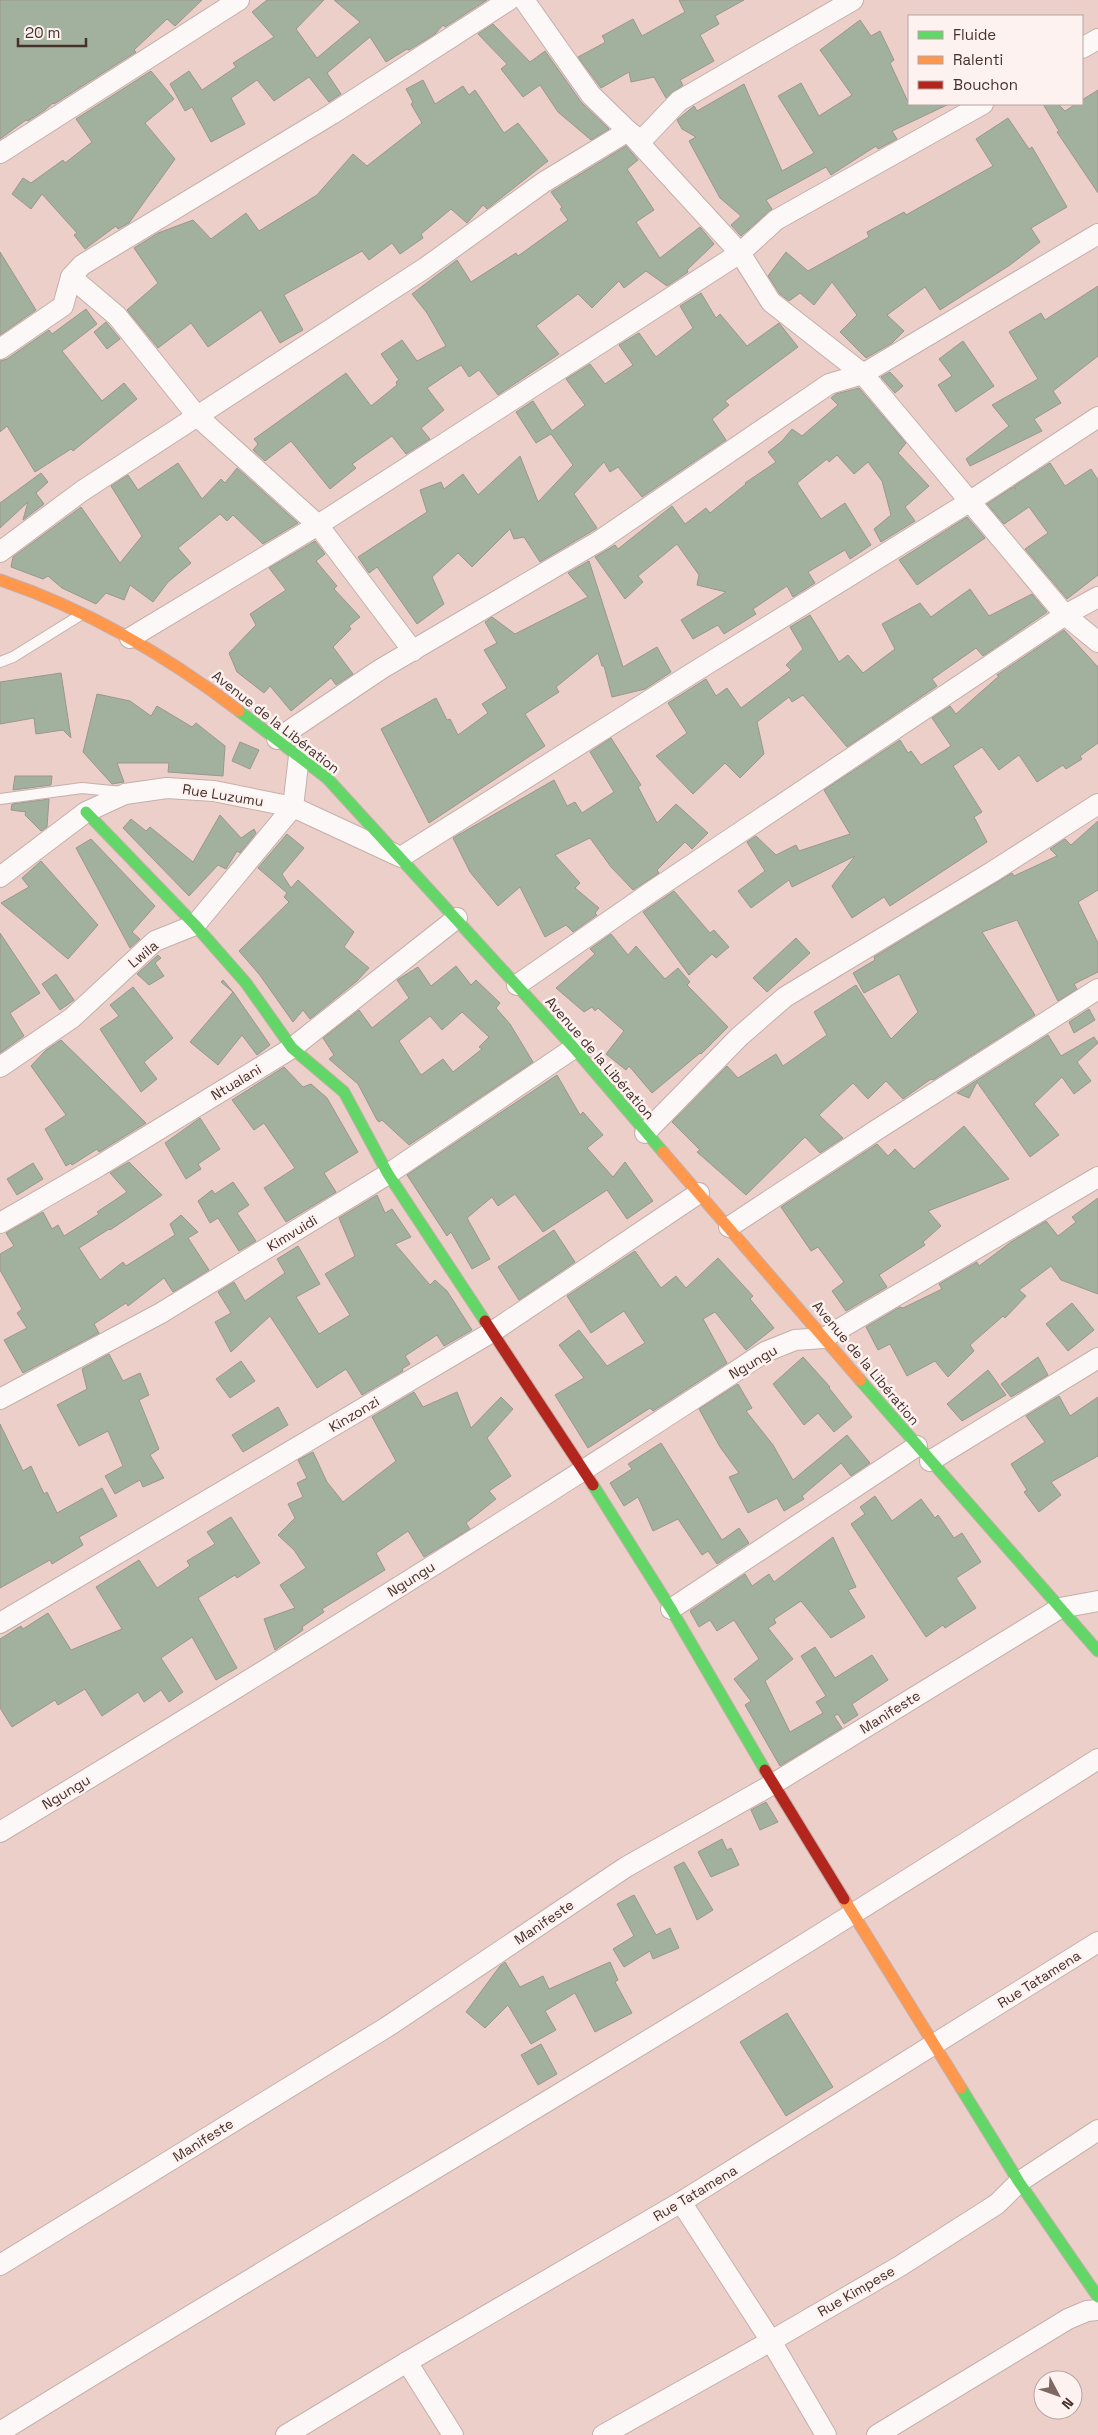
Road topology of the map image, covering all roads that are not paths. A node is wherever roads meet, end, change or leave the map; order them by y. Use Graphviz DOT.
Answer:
graph roads {
  1 [pos="239,0"];
  2 [pos="509,0"];
  3 [pos="524,0"];
  4 [pos="853,0"];
  5 [pos="1098,39"];
  6 [pos="1083,47"];
  7 [pos="981,105"];
  8 [pos="628,131"];
  9 [pos="0,153"];
  10 [pos="1098,234"];
  11 [pos="740,254"];
  12 [pos="71,277"];
  13 [pos="0,349"];
  14 [pos="863,374"];
  15 [pos="197,416"];
  16 [pos="1098,417"];
  17 [pos="969,502"];
  18 [pos="318,525"];
  19 [pos="0,552"];
  20 [pos="0,580"];
  21 [pos="1098,597"];
  22 [pos="82,614"];
  23 [pos="1065,615"];
  24 [pos="130,638"];
  25 [pos="1098,642"];
  26 [pos="413,651"];
  27 [pos="0,662"];
  28 [pos="277,739"];
  29 [pos="299,756"];
  30 [pos="131,793"];
  31 [pos="0,799"];
  32 [pos="1098,804"];
  33 [pos="293,807"];
  34 [pos="86,812"];
  35 [pos="401,857"];
  36 [pos="0,877"];
  37 [pos="457,918"];
  38 [pos="194,926"];
  39 [pos="517,985"];
  40 [pos="1098,989"];
  41 [pos="292,1048"];
  42 [pos="574,1048"];
  43 [pos="0,1067"];
  44 [pos="645,1133"];
  45 [pos="388,1174"];
  46 [pos="1098,1177"];
  47 [pos="700,1193"];
  48 [pos="0,1224"];
  49 [pos="729,1227"];
  50 [pos="492,1332"];
  51 [pos="824,1338"];
  52 [pos="1098,1358"];
  53 [pos="0,1399"];
  54 [pos="923,1454"];
  55 [pos="584,1471"];
  56 [pos="1098,1602"];
  57 [pos="1060,1608"];
  58 [pos="671,1609"];
  59 [pos="0,1622"];
  60 [pos="1098,1651"];
  61 [pos="1098,1759"];
  62 [pos="773,1784"];
  63 [pos="0,1832"];
  64 [pos="855,1913"];
  65 [pos="1098,1942"];
  66 [pos="934,2045"];
  67 [pos="1098,2130"];
  68 [pos="1019,2182"];
  69 [pos="681,2202"];
  70 [pos="2,2259"];
  71 [pos="1098,2297"];
  72 [pos="1098,2310"];
  73 [pos="771,2341"];
  74 [pos="407,2362"];
  75 [pos="0,2432"];
  76 [pos="286,2435"];
  77 [pos="454,2435"];
  78 [pos="603,2435"];
  79 [pos="826,2435"];
  80 [pos="877,2435"];
  1 -- 9 [label="street"];
  2 -- 12 [label="street"];
  3 -- 8 [label="street"];
  4 -- 8 [label="street"];
  5 -- 6 [label="street"];
  7 -- 11 [label="street"];
  8 -- 11 [label="street"];
  8 -- 15 [label="street"];
  10 -- 14 [label="street"];
  11 -- 14 [label="street"];
  11 -- 18 [label="street"];
  12 -- 13 [label="street"];
  12 -- 15 [label="street"];
  14 -- 17 [label="street"];
  14 -- 26 [label="street"];
  15 -- 18 [label="street"];
  15 -- 19 [label="street"];
  16 -- 17 [label="street"];
  17 -- 23 [label="street"];
  17 -- 35 [label="street"];
  18 -- 24 [label="street"];
  18 -- 26 [label="street"];
  20 -- 22 [label="main road, Avenue de la Libération"];
  21 -- 23 [label="street"];
  22 -- 24 [label="main road, Avenue de la Libération"];
  22 -- 27 [label="lane"];
  23 -- 25 [label="street"];
  23 -- 39 [label="street"];
  24 -- 28 [label="main road, Avenue de la Libération"];
  26 -- 28 [label="street"];
  28 -- 29 [label="main road, Avenue de la Libération"];
  29 -- 33 [label="street"];
  29 -- 35 [label="main road, Avenue de la Libération"];
  30 -- 31 [label="lane"];
  30 -- 33 [label="street, Rue Luzumu"];
  30 -- 34 [label="street, Rue Luzumu"];
  32 -- 44 [label="street"];
  33 -- 35 [label="street, Rue Luzumu"];
  33 -- 38 [label="street, Lwila"];
  34 -- 36 [label="street, Rue Luzumu"];
  34 -- 38 [label="main road"];
  35 -- 37 [label="main road, Avenue de la Libération"];
  37 -- 39 [label="main road, Avenue de la Libération"];
  37 -- 41 [label="street, Ntualani"];
  38 -- 41 [label="main road"];
  38 -- 43 [label="street, Lwila"];
  39 -- 42 [label="main road, Avenue de la Libération"];
  40 -- 49 [label="street"];
  41 -- 45 [label="main road"];
  41 -- 48 [label="street, Ntualani"];
  42 -- 44 [label="main road, Avenue de la Libération"];
  42 -- 45 [label="street, Kimvuidi"];
  44 -- 47 [label="main road, Avenue de la Libération"];
  45 -- 50 [label="main road"];
  45 -- 53 [label="street, Kimvuidi"];
  46 -- 51 [label="street"];
  47 -- 49 [label="main road, Avenue de la Libération"];
  47 -- 50 [label="street, Kinzonzi"];
  49 -- 51 [label="main road, Avenue de la Libération"];
  50 -- 55 [label="main road"];
  50 -- 59 [label="street, Kinzonzi"];
  51 -- 54 [label="main road, Avenue de la Libération"];
  51 -- 55 [label="street, Ngungu"];
  52 -- 54 [label="street"];
  54 -- 57 [label="main road, Avenue de la Libération"];
  54 -- 58 [label="street"];
  55 -- 58 [label="main road"];
  55 -- 63 [label="street, Ngungu"];
  56 -- 57 [label="street, Manifeste"];
  57 -- 60 [label="main road, Avenue de la Libération"];
  57 -- 62 [label="street, Manifeste"];
  58 -- 62 [label="main road"];
  61 -- 64 [label="street"];
  62 -- 64 [label="main road"];
  62 -- 70 [label="street, Manifeste"];
  64 -- 66 [label="main road"];
  64 -- 75 [label="street"];
  65 -- 66 [label="street, Rue Tatamena"];
  66 -- 68 [label="main road"];
  66 -- 69 [label="street, Rue Tatamena"];
  67 -- 68 [label="street, Rue Kimpese"];
  68 -- 71 [label="main road"];
  68 -- 73 [label="street, Rue Kimpese"];
  69 -- 73 [label="street"];
  69 -- 74 [label="street, Rue Tatamena"];
  72 -- 80 [label="street"];
  73 -- 78 [label="street, Rue Kimpese"];
  73 -- 79 [label="street"];
  74 -- 76 [label="street, Rue Tatamena"];
  74 -- 77 [label="street"];
}
